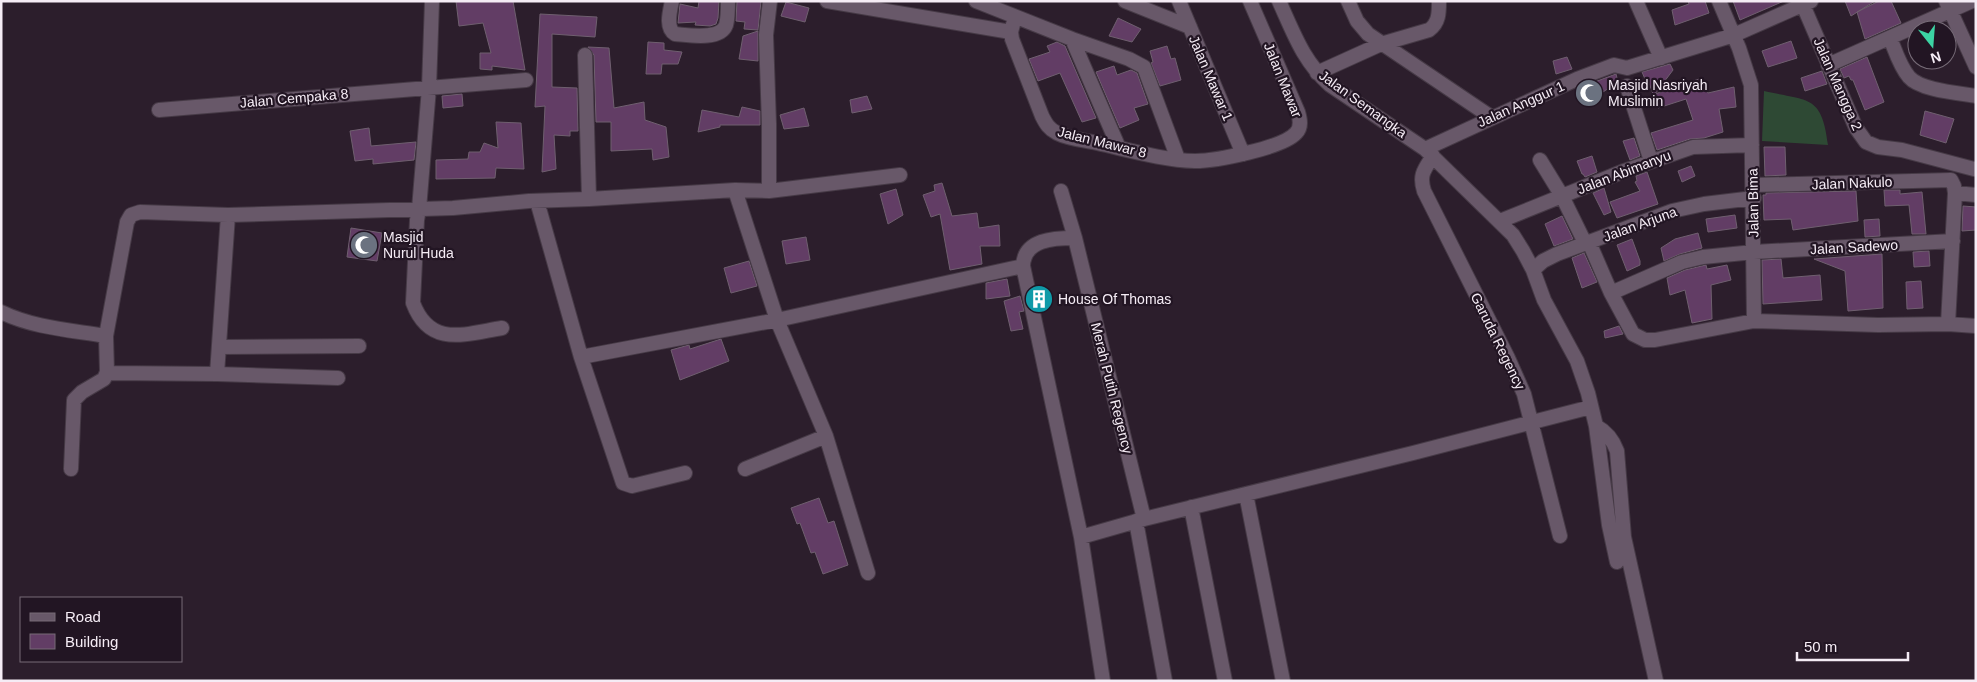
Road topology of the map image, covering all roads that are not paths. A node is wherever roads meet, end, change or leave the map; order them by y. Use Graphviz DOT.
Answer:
graph roads {
  1 [pos="432,1"];
  2 [pos="728,1"];
  3 [pos="770,1"];
  4 [pos="827,1"];
  5 [pos="976,1"];
  6 [pos="1125,1"];
  7 [pos="1179,1"];
  8 [pos="1250,1"];
  9 [pos="1279,1"];
  10 [pos="1348,1"];
  11 [pos="1439,1"];
  12 [pos="1636,1"];
  13 [pos="1719,1"];
  14 [pos="1972,1"];
  15 [pos="669,2"];
  16 [pos="1807,3"];
  17 [pos="1948,6"];
  18 [pos="1015,17"];
  19 [pos="1190,27"];
  20 [pos="1011,32"];
  21 [pos="1734,35"];
  22 [pos="1890,38"];
  23 [pos="1072,39"];
  24 [pos="1382,44"];
  25 [pos="585,55"];
  26 [pos="1661,58"];
  27 [pos="1828,65"];
  28 [pos="1976,67"];
  29 [pos="1317,73"];
  30 [pos="526,80"];
  31 [pos="1628,86"];
  32 [pos="429,88"];
  33 [pos="1976,96"];
  34 [pos="159,110"];
  35 [pos="1491,117"];
  36 [pos="1752,145"];
  37 [pos="1119,148"];
  38 [pos="1429,152"];
  39 [pos="1243,154"];
  40 [pos="1178,159"];
  41 [pos="1540,160"];
  42 [pos="1651,162"];
  43 [pos="1975,168"];
  44 [pos="900,175"];
  45 [pos="1953,187"];
  46 [pos="735,190"];
  47 [pos="769,191"];
  48 [pos="1061,191"];
  49 [pos="1754,192"];
  50 [pos="1976,194"];
  51 [pos="1562,196"];
  52 [pos="589,199"];
  53 [pos="537,201"];
  54 [pos="419,209"];
  55 [pos="228,215"];
  56 [pos="1500,220"];
  57 [pos="1075,238"];
  58 [pos="1953,241"];
  59 [pos="1587,243"];
  60 [pos="1754,252"];
  61 [pos="1023,266"];
  62 [pos="1533,270"];
  63 [pos="1611,293"];
  64 [pos="1,312"];
  65 [pos="777,320"];
  66 [pos="1754,320"];
  67 [pos="1948,324"];
  68 [pos="1976,326"];
  69 [pos="502,328"];
  70 [pos="106,336"];
  71 [pos="359,346"];
  72 [pos="219,347"];
  73 [pos="581,357"];
  74 [pos="107,372"];
  75 [pos="217,374"];
  76 [pos="338,378"];
  77 [pos="1591,407"];
  78 [pos="1532,422"];
  79 [pos="1596,426"];
  80 [pos="826,436"];
  81 [pos="71,469"];
  82 [pos="745,469"];
  83 [pos="685,473"];
  84 [pos="1246,494"];
  85 [pos="1191,507"];
  86 [pos="1140,520"];
  87 [pos="1560,536"];
  88 [pos="1081,537"];
  89 [pos="1617,562"];
  90 [pos="868,573"];
  91 [pos="1103,681"];
  92 [pos="1165,681"];
  93 [pos="1226,681"];
  94 [pos="1283,681"];
  95 [pos="1656,681"];
  1 -- 32 [label="street"];
  2 -- 15 [label="street"];
  3 -- 47 [label="street"];
  4 -- 20 [label="street"];
  5 -- 18 [label="street"];
  6 -- 19 [label="street"];
  7 -- 19 [label="street, Jalan Mawar 1"];
  8 -- 39 [label="street, Jalan Mawar"];
  9 -- 29 [label="street, Jalan Semangka"];
  10 -- 24 [label="street"];
  11 -- 24 [label="street"];
  12 -- 26 [label="street"];
  13 -- 21 [label="street, Jalan Bima"];
  14 -- 17 [label="street"];
  16 -- 21 [label="street, Jalan Anggur 1"];
  16 -- 27 [label="street, Jalan Mangga 2"];
  17 -- 22 [label="street"];
  17 -- 28 [label="street"];
  18 -- 20 [label="street"];
  18 -- 23 [label="street"];
  19 -- 39 [label="street, Jalan Mawar 1"];
  20 -- 37 [label="street, Jalan Mawar 8"];
  21 -- 26 [label="street, Jalan Anggur 1"];
  21 -- 36 [label="street, Jalan Bima"];
  22 -- 27 [label="street"];
  22 -- 33 [label="street"];
  23 -- 37 [label="street"];
  23 -- 40 [label="street"];
  24 -- 29 [label="street"];
  24 -- 35 [label="street"];
  25 -- 52 [label="street"];
  26 -- 35 [label="street, Jalan Anggur 1"];
  27 -- 43 [label="street, Jalan Mangga 2"];
  29 -- 38 [label="street, Jalan Semangka"];
  30 -- 32 [label="street, Jalan Cempaka 8"];
  31 -- 42 [label="street"];
  32 -- 34 [label="street, Jalan Cempaka 8"];
  32 -- 54 [label="street"];
  35 -- 38 [label="street, Jalan Anggur 1"];
  36 -- 42 [label="street, Jalan Abimanyu"];
  36 -- 49 [label="street, Jalan Bima"];
  37 -- 40 [label="street, Jalan Mawar 8"];
  38 -- 56 [label="street, Jalan Semangka"];
  38 -- 78 [label="street, Garuda Regency"];
  39 -- 40 [label="street, Jalan Mawar 8"];
  41 -- 51 [label="street"];
  42 -- 51 [label="street, Jalan Abimanyu"];
  43 -- 45 [label="street"];
  44 -- 47 [label="street"];
  45 -- 49 [label="street, Jalan Nakulo"];
  45 -- 50 [label="street, Jalan Nakulo"];
  45 -- 58 [label="street"];
  46 -- 47 [label="street"];
  46 -- 52 [label="street"];
  46 -- 65 [label="street"];
  48 -- 57 [label="street, Merah Putih Regency"];
  49 -- 59 [label="street, Jalan Arjuna"];
  49 -- 60 [label="street, Jalan Bima"];
  51 -- 56 [label="street, Jalan Abimanyu"];
  51 -- 59 [label="street"];
  52 -- 53 [label="street"];
  53 -- 54 [label="street"];
  53 -- 73 [label="street"];
  54 -- 55 [label="street"];
  54 -- 69 [label="street"];
  55 -- 70 [label="street"];
  55 -- 72 [label="street"];
  56 -- 62 [label="street, Jalan Semangka"];
  57 -- 61 [label="street"];
  57 -- 86 [label="street, Merah Putih Regency"];
  58 -- 60 [label="street, Jalan Sadewo"];
  58 -- 67 [label="street"];
  59 -- 62 [label="street, Jalan Arjuna"];
  59 -- 63 [label="street"];
  60 -- 63 [label="street, Jalan Sadewo"];
  60 -- 66 [label="street, Jalan Bima"];
  61 -- 65 [label="street"];
  61 -- 88 [label="street"];
  62 -- 77 [label="street, Jalan Semangka"];
  63 -- 66 [label="street"];
  64 -- 70 [label="street"];
  65 -- 73 [label="street"];
  65 -- 80 [label="street"];
  66 -- 67 [label="street"];
  67 -- 68 [label="street"];
  70 -- 74 [label="street"];
  71 -- 72 [label="street"];
  72 -- 75 [label="street"];
  73 -- 83 [label="street"];
  74 -- 75 [label="street"];
  74 -- 81 [label="street"];
  75 -- 76 [label="street"];
  77 -- 78 [label="street"];
  77 -- 79 [label="street, Jalan Semangka"];
  78 -- 84 [label="street"];
  78 -- 87 [label="street, Garuda Regency"];
  79 -- 89 [label="street, Jalan Semangka"];
  79 -- 95 [label="street"];
  80 -- 82 [label="street"];
  80 -- 90 [label="street"];
  84 -- 85 [label="street"];
  84 -- 94 [label="street"];
  85 -- 86 [label="street"];
  85 -- 93 [label="street"];
  86 -- 88 [label="street"];
  86 -- 92 [label="street, Merah Putih Regency"];
  88 -- 91 [label="street"];
}
